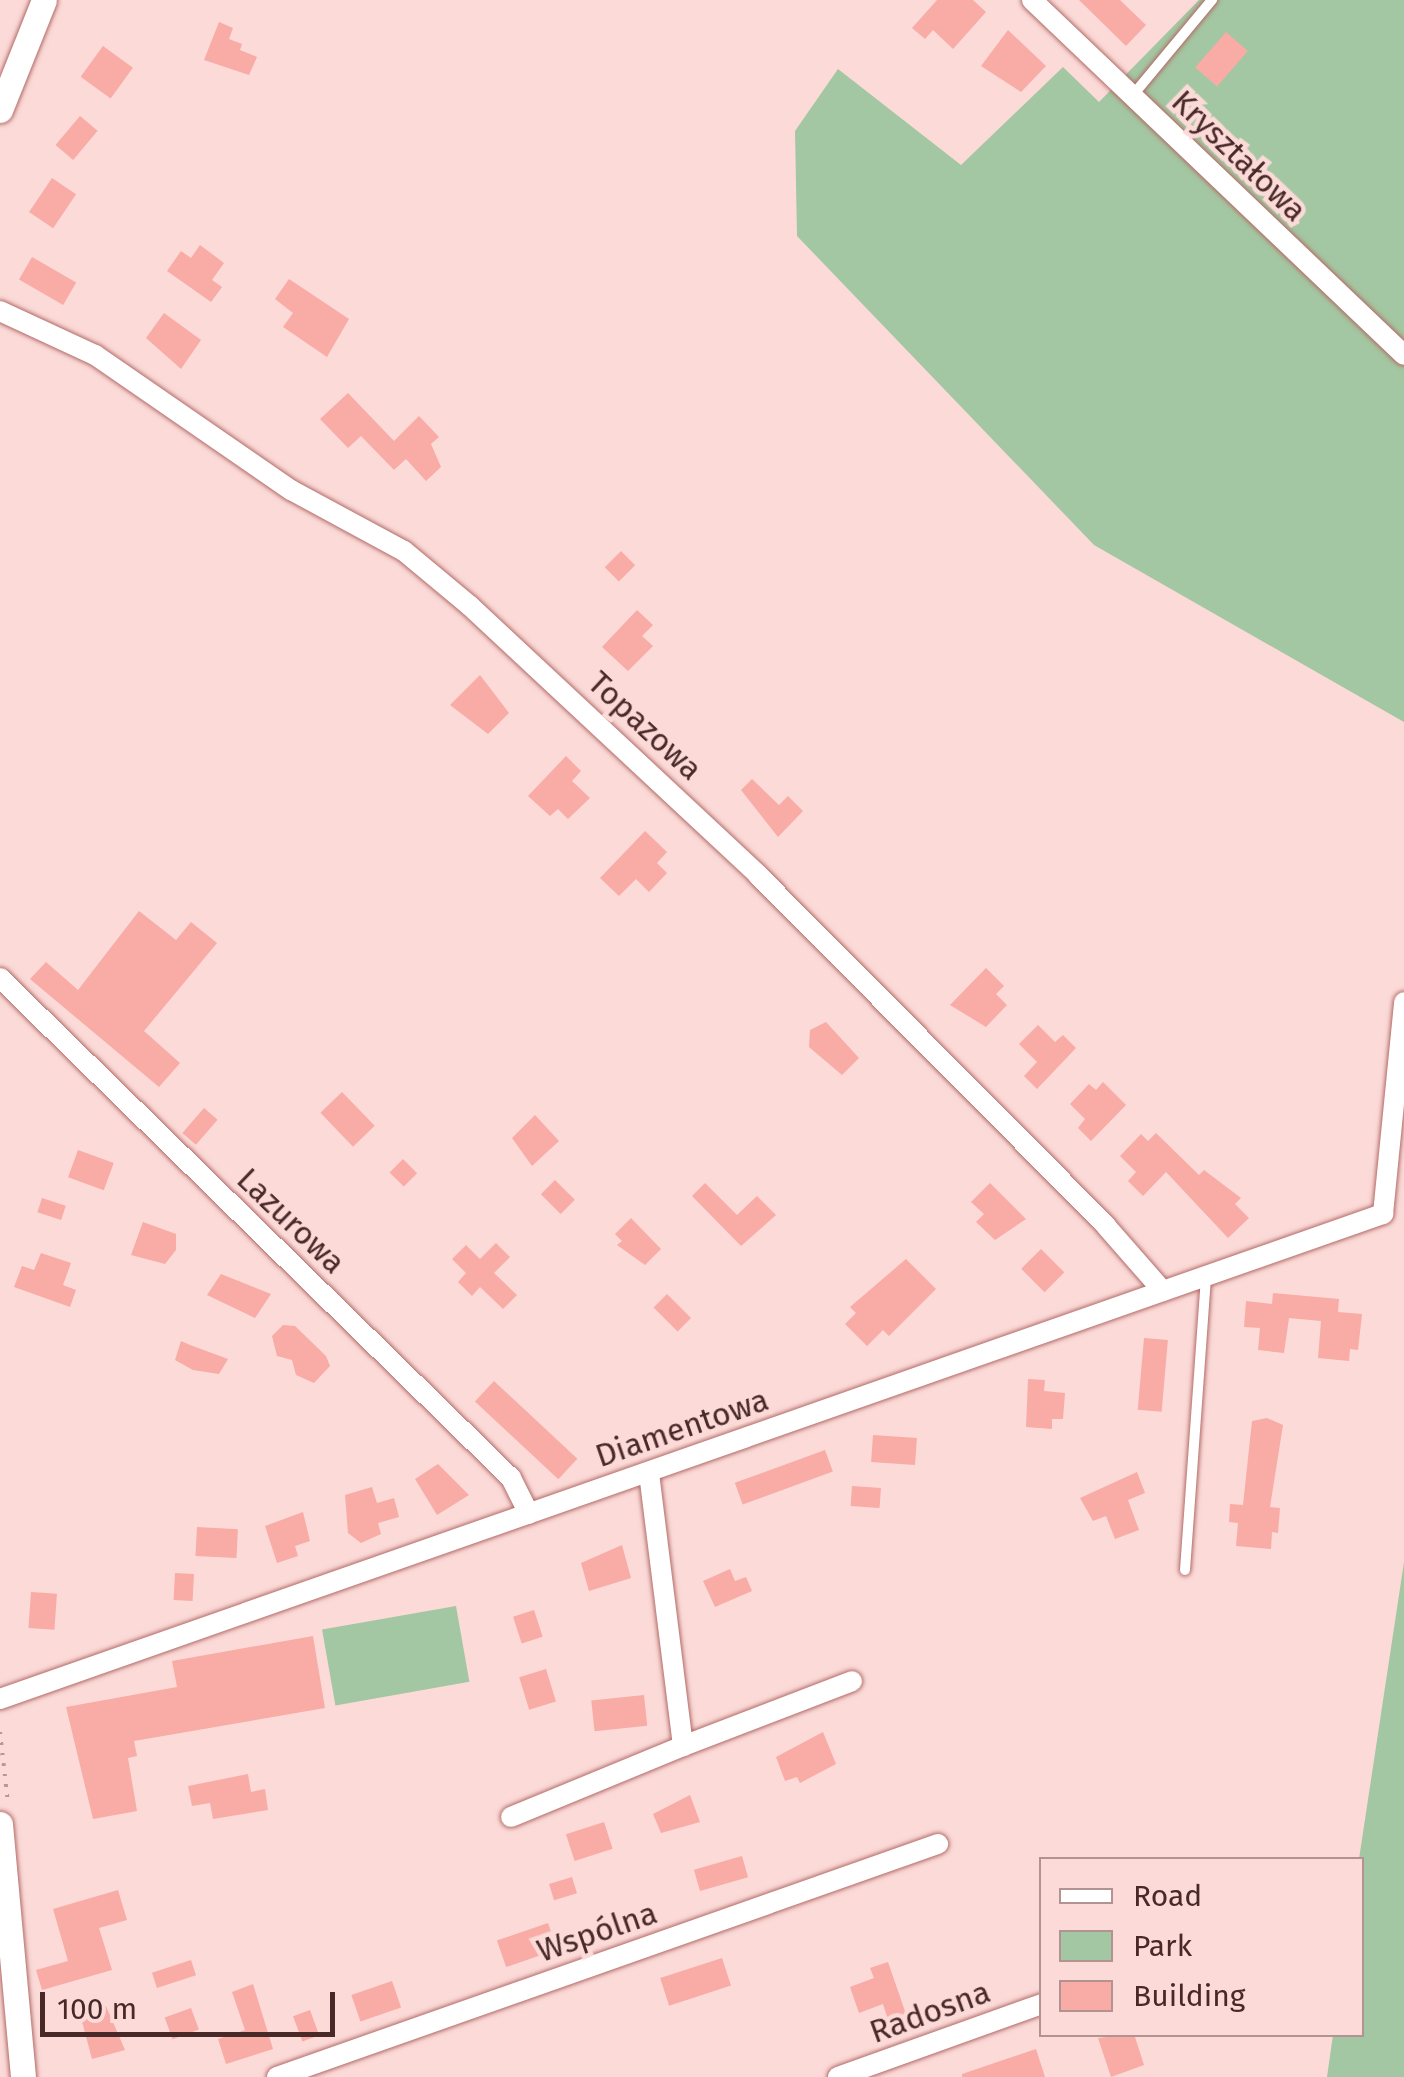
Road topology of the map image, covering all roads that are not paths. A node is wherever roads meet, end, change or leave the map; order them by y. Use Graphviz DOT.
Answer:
graph roads {
  1 [pos="1032,0"];
  2 [pos="1212,0"];
  3 [pos="43,1"];
  4 [pos="1133,96"];
  5 [pos="0,110"];
  6 [pos="0,310"];
  7 [pos="1404,355"];
  8 [pos="0,978"];
  9 [pos="1404,1002"];
  10 [pos="1206,1275"];
  11 [pos="1163,1292"];
  12 [pos="649,1472"];
  13 [pos="529,1514"];
  14 [pos="1185,1570"];
  15 [pos="852,1681"];
  16 [pos="0,1698"];
  17 [pos="684,1746"];
  18 [pos="511,1817"];
  19 [pos="3,1829"];
  20 [pos="938,1844"];
  21 [pos="1039,2005"];
  22 [pos="23,2077"];
  23 [pos="276,2077"];
  24 [pos="838,2077"];
  1 -- 4 [label="street, Kryształowa"];
  2 -- 4 [label="lane"];
  3 -- 5 [label="street"];
  4 -- 7 [label="street, Kryształowa"];
  6 -- 11 [label="street, Topazowa"];
  8 -- 13 [label="street, Lazurowa"];
  9 -- 10 [label="street, Diamentowa"];
  10 -- 11 [label="street, Diamentowa"];
  10 -- 14 [label="lane"];
  11 -- 12 [label="street, Diamentowa"];
  12 -- 13 [label="street, Diamentowa"];
  12 -- 17 [label="street"];
  13 -- 16 [label="street, Diamentowa"];
  15 -- 17 [label="street"];
  17 -- 18 [label="street"];
  19 -- 22 [label="street"];
  20 -- 23 [label="street, Wspólna"];
  21 -- 24 [label="street, Radosna"];
}
